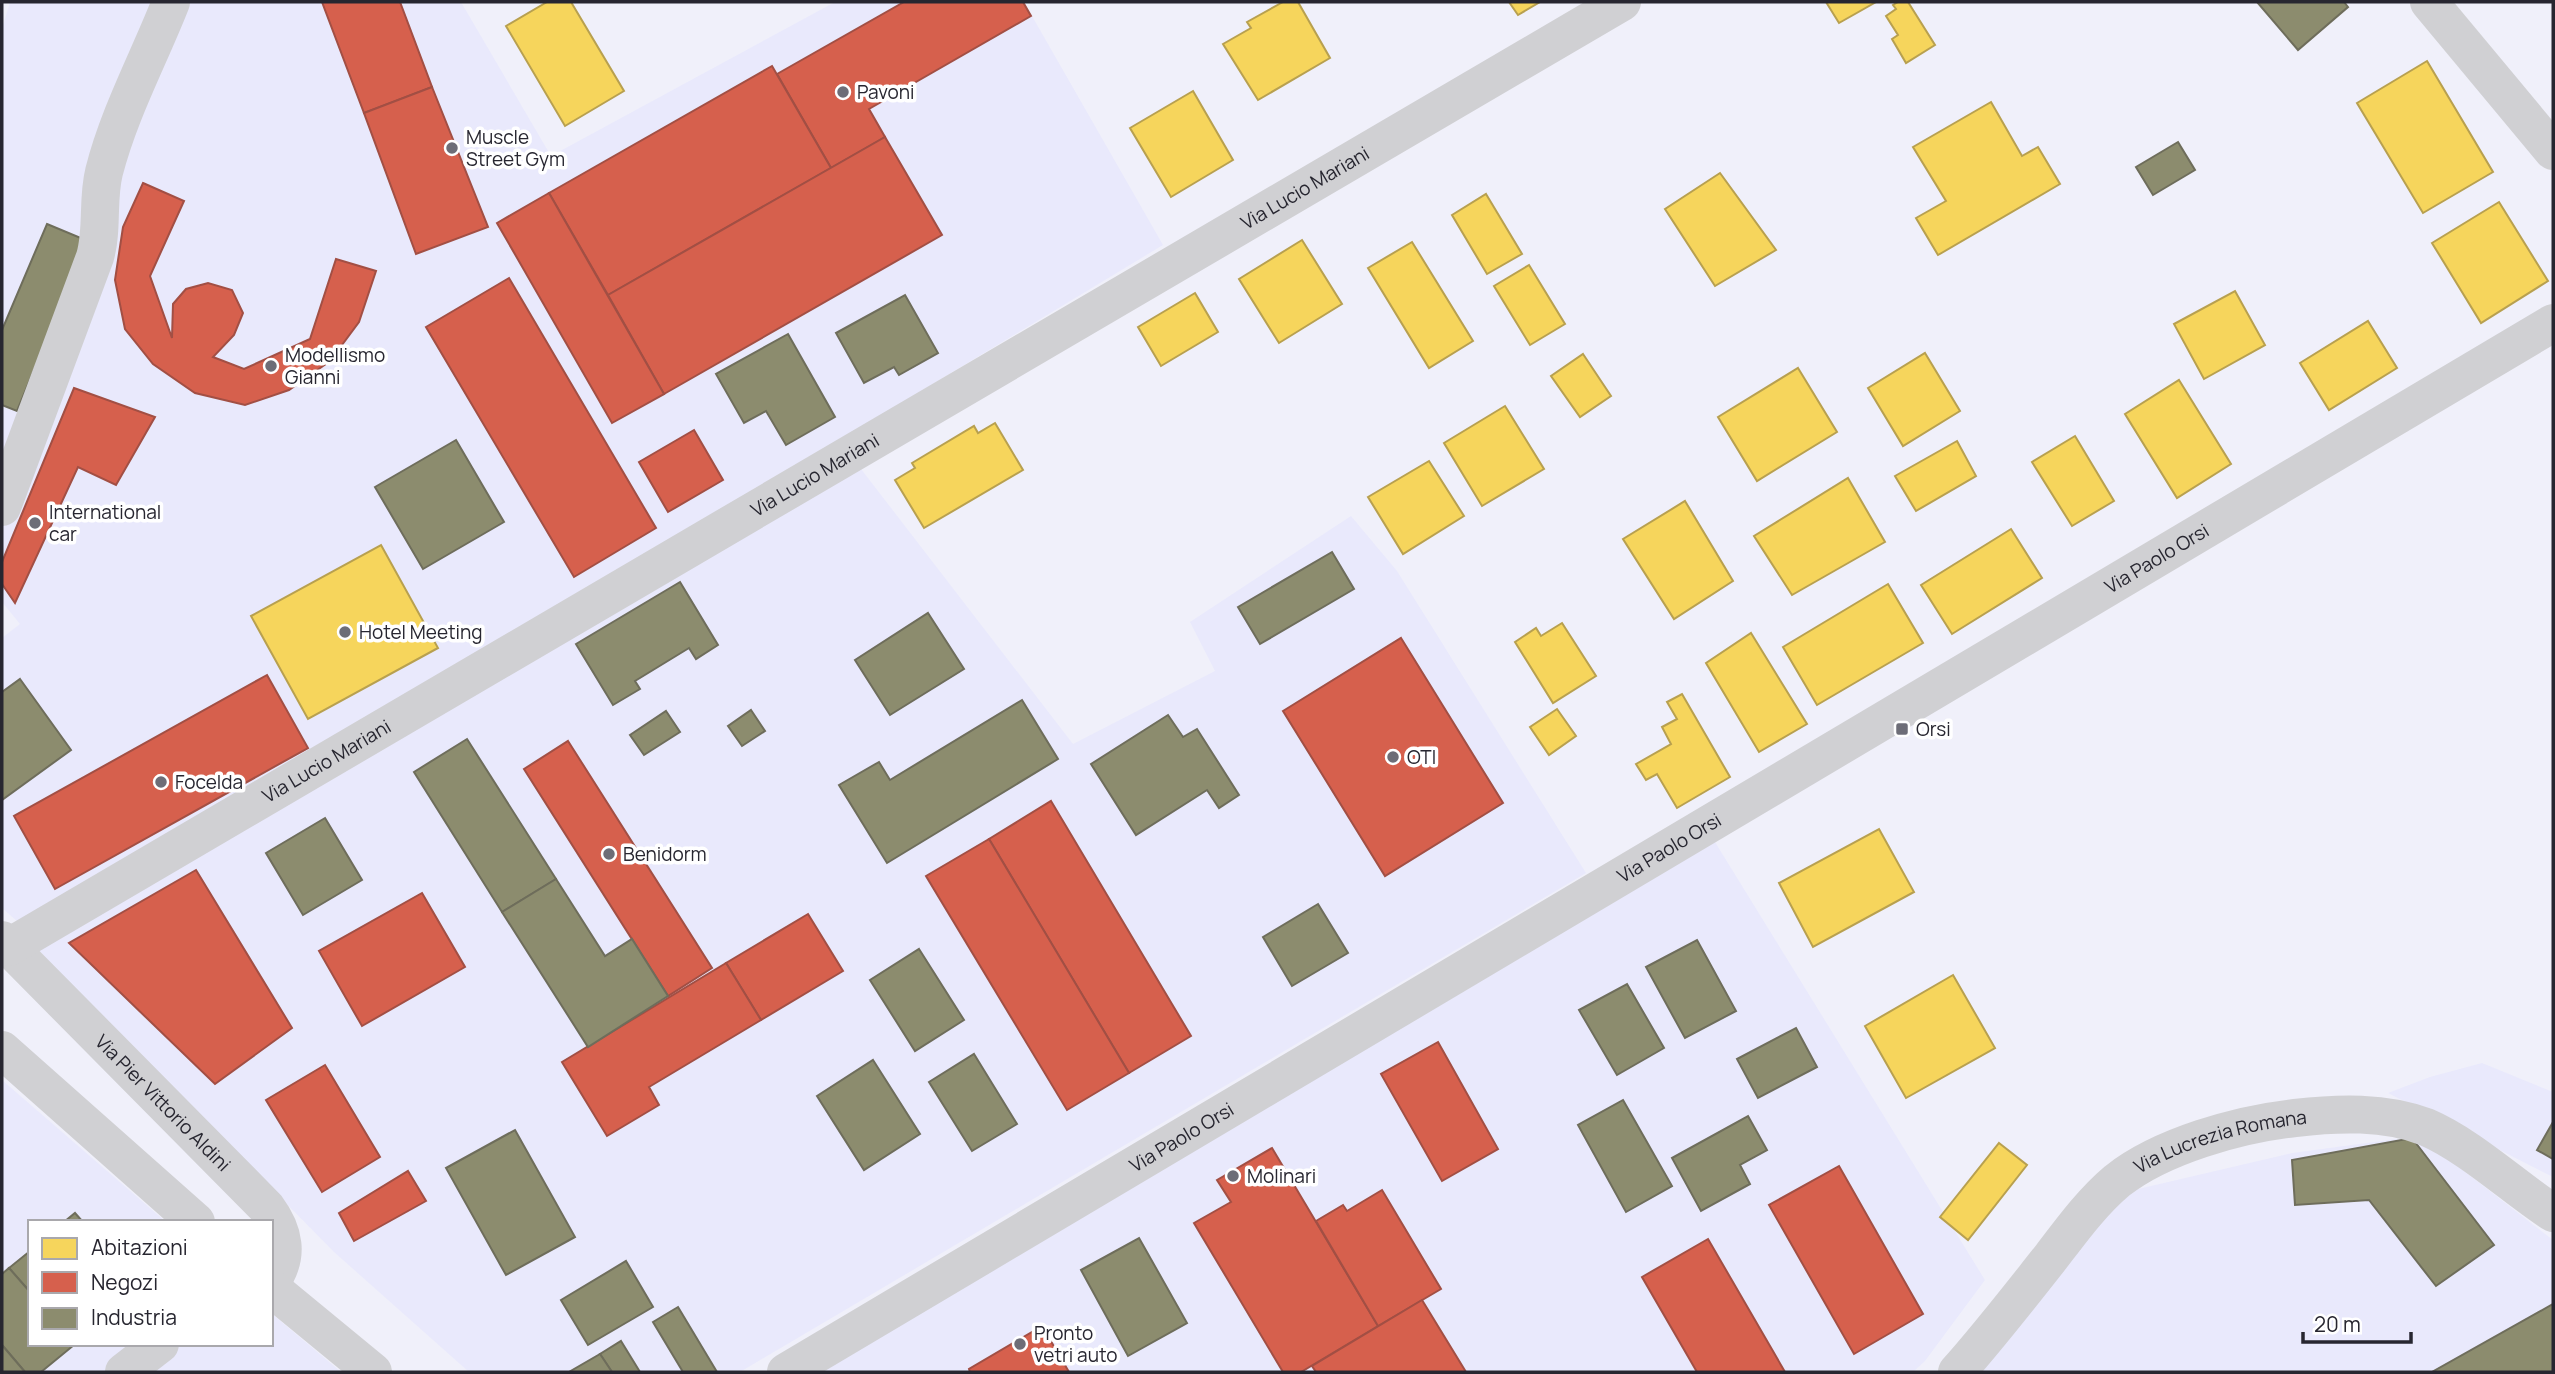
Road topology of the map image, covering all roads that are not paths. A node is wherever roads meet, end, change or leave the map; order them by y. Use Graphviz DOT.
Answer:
graph roads {
  1 [pos="171,2"];
  2 [pos="1622,2"];
  3 [pos="2429,2"];
  4 [pos="2553,151"];
  5 [pos="2553,323"];
  6 [pos="2,507"];
  7 [pos="6,944"];
  8 [pos="2,1051"];
  9 [pos="2553,1213"];
  10 [pos="194,1220"];
  11 [pos="273,1279"];
  12 [pos="273,1290"];
  13 [pos="157,1346"];
  14 [pos="124,1372"];
  15 [pos="373,1372"];
  16 [pos="786,1372"];
  17 [pos="1957,1372"];
  1 -- 6 [label="street"];
  2 -- 7 [label="street, Via Lucio Mariani"];
  3 -- 4 [label="street"];
  5 -- 16 [label="street, Via Paolo Orsi"];
  7 -- 11 [label="street, Via Pier Vittorio Aldini"];
  8 -- 10 [label="street"];
  9 -- 17 [label="street, Via Lucrezia Romana"];
  12 -- 15 [label="street"];
  13 -- 14 [label="street"];
}
